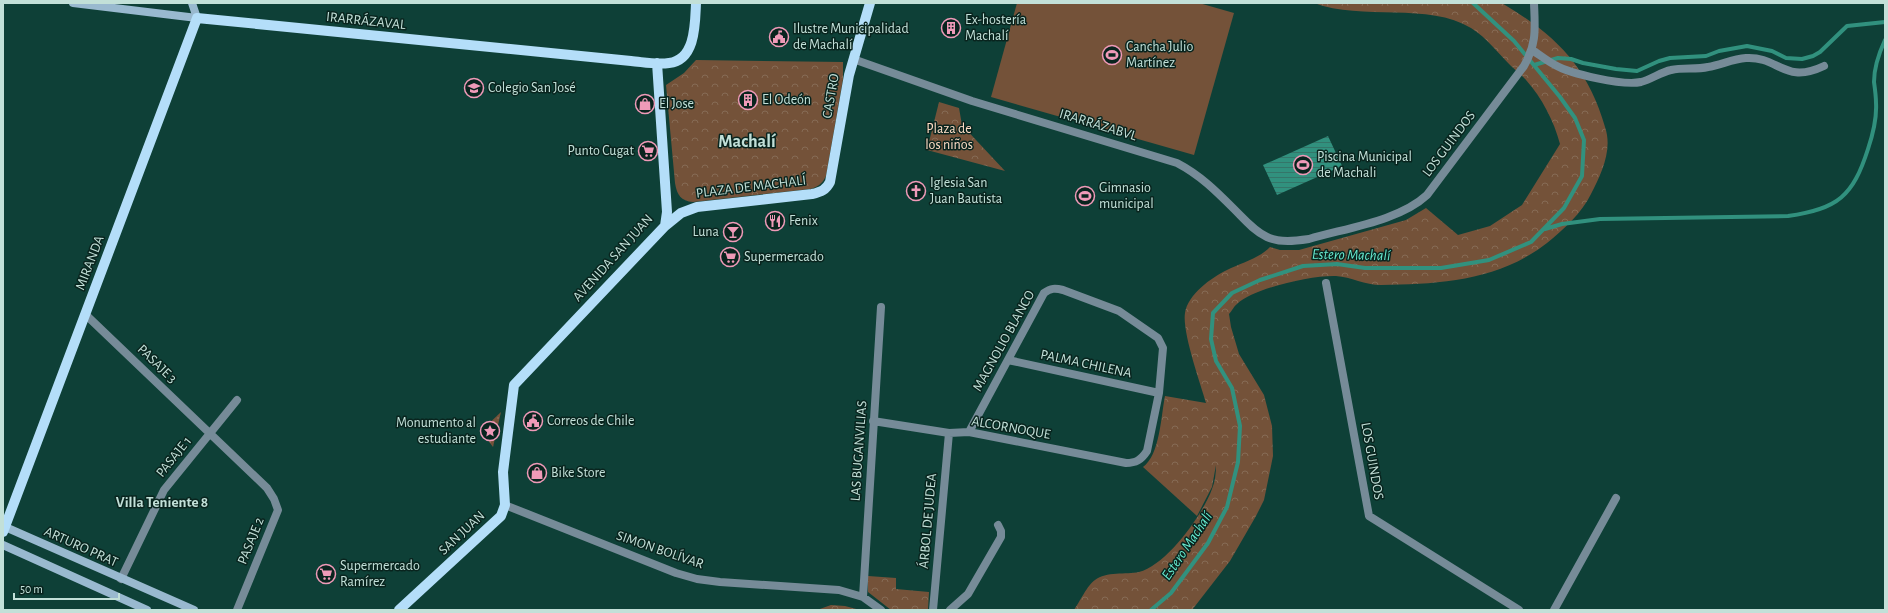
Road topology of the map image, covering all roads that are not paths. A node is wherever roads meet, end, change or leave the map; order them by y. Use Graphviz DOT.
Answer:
graph roads {
  1 [pos="73,3"];
  2 [pos="192,3"];
  3 [pos="696,3"];
  4 [pos="870,3"];
  5 [pos="1534,3"];
  6 [pos="197,18"];
  7 [pos="1532,51"];
  8 [pos="853,59"];
  9 [pos="657,63"];
  10 [pos="1824,66"];
  11 [pos="821,192"];
  12 [pos="665,226"];
  13 [pos="1316,237"];
  14 [pos="1326,283"];
  15 [pos="881,307"];
  16 [pos="85,314"];
  17 [pos="1008,360"];
  18 [pos="1159,393"];
  19 [pos="237,400"];
  20 [pos="873,422"];
  21 [pos="969,432"];
  22 [pos="949,433"];
  23 [pos="210,434"];
  24 [pos="1143,458"];
  25 [pos="1616,498"];
  26 [pos="505,505"];
  27 [pos="998,525"];
  28 [pos="4,528"];
  29 [pos="3,545"];
  30 [pos="121,579"];
  31 [pos="863,597"];
  32 [pos="147,610"];
  33 [pos="194,610"];
  34 [pos="237,610"];
  35 [pos="399,610"];
  36 [pos="881,610"];
  37 [pos="933,610"];
  38 [pos="950,610"];
  39 [pos="1519,610"];
  40 [pos="1554,610"];
  1 -- 6 [label="main road, IRARRÁZAVAL"];
  2 -- 6 [label="main road"];
  3 -- 9 [label="main road"];
  4 -- 8 [label="main road, CASTRO"];
  5 -- 7 [label="street, LOS GUINDOS"];
  6 -- 9 [label="main road, IRARRÁZAVAL"];
  6 -- 16 [label="main road, MIRANDA"];
  7 -- 10 [label="street"];
  7 -- 13 [label="street, LOS GUINDOS"];
  8 -- 11 [label="main road, CASTRO"];
  8 -- 13 [label="street, IRARRÁZABVL"];
  9 -- 12 [label="main road, AVENIDA SAN JUAN"];
  11 -- 12 [label="main road, PLAZA DE MACHALÍ"];
  12 -- 26 [label="main road, AVENIDA SAN JUAN"];
  14 -- 39 [label="street, LOS GUINDOS"];
  15 -- 20 [label="street, LAS BUGANVILIAS"];
  16 -- 23 [label="street, PASAJE 3"];
  16 -- 28 [label="main road, MIRANDA"];
  17 -- 18 [label="street, PALMA CHILENA"];
  17 -- 18 [label="street, MAGNOLIO BLANCO"];
  17 -- 21 [label="street, MAGNOLIO BLANCO"];
  18 -- 24 [label="street, MAGNOLIO BLANCO"];
  19 -- 23 [label="street, PASAJE 1"];
  20 -- 22 [label="street, ALCORNOQUE"];
  20 -- 31 [label="street, LAS BUGANVILIAS"];
  21 -- 22 [label="street, ALCORNOQUE"];
  21 -- 24 [label="street, ALCORNOQUE"];
  22 -- 37 [label="street, ÁRBOL DE JUDEA"];
  23 -- 30 [label="street, PASAJE 1"];
  23 -- 34 [label="street, PASAJE 2"];
  25 -- 40 [label="street"];
  26 -- 31 [label="street, SIMON BOLÍVAR"];
  26 -- 35 [label="main road, SAN JUAN"];
  27 -- 38 [label="street"];
  28 -- 30 [label="main road, ARTURO PRAT"];
  29 -- 32 [label="main road"];
  30 -- 33 [label="main road, ARTURO PRAT"];
  31 -- 36 [label="street, SIMON BOLÍVAR"];
}
